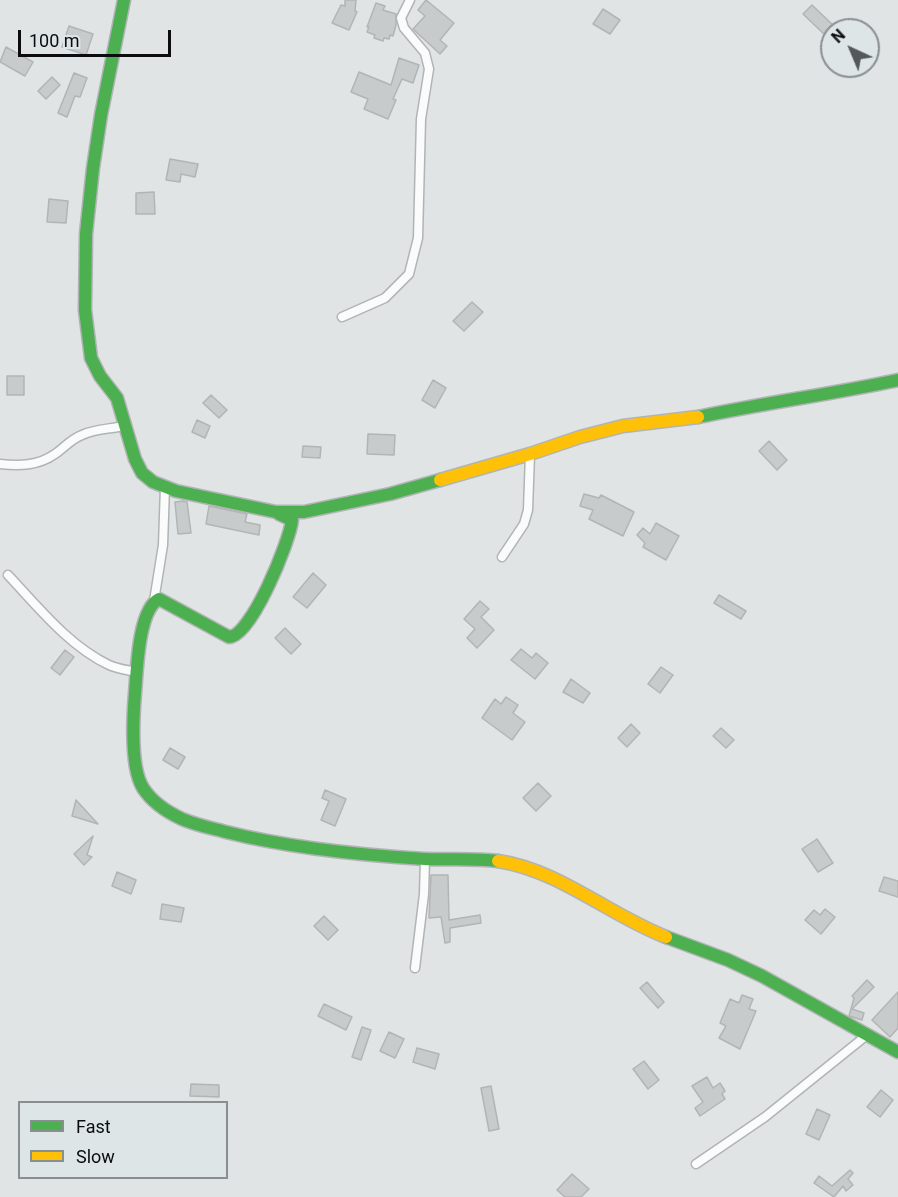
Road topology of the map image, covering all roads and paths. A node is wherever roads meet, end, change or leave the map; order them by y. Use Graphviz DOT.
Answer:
graph roads {
  1 [pos="123,0"];
  2 [pos="410,0"];
  3 [pos="342,317"];
  4 [pos="898,380"];
  5 [pos="124,421"];
  6 [pos="530,454"];
  7 [pos="0,464"];
  8 [pos="165,487"];
  9 [pos="276,512"];
  10 [pos="502,557"];
  11 [pos="8,575"];
  12 [pos="154,601"];
  13 [pos="137,672"];
  14 [pos="424,859"];
  15 [pos="415,968"];
  16 [pos="867,1035"];
  17 [pos="898,1052"];
  18 [pos="696,1164"];
  1 -- 5 [label="street"];
  2 -- 3 [label="street"];
  4 -- 6 [label="street"];
  5 -- 7 [label="street"];
  5 -- 8 [label="street"];
  6 -- 9 [label="street"];
  6 -- 10 [label="street"];
  8 -- 9 [label="street"];
  8 -- 12 [label="street"];
  9 -- 12 [label="street"];
  11 -- 13 [label="street"];
  12 -- 13 [label="street"];
  13 -- 14 [label="street"];
  14 -- 15 [label="street"];
  14 -- 16 [label="street"];
  16 -- 17 [label="street"];
  16 -- 18 [label="street"];
}
